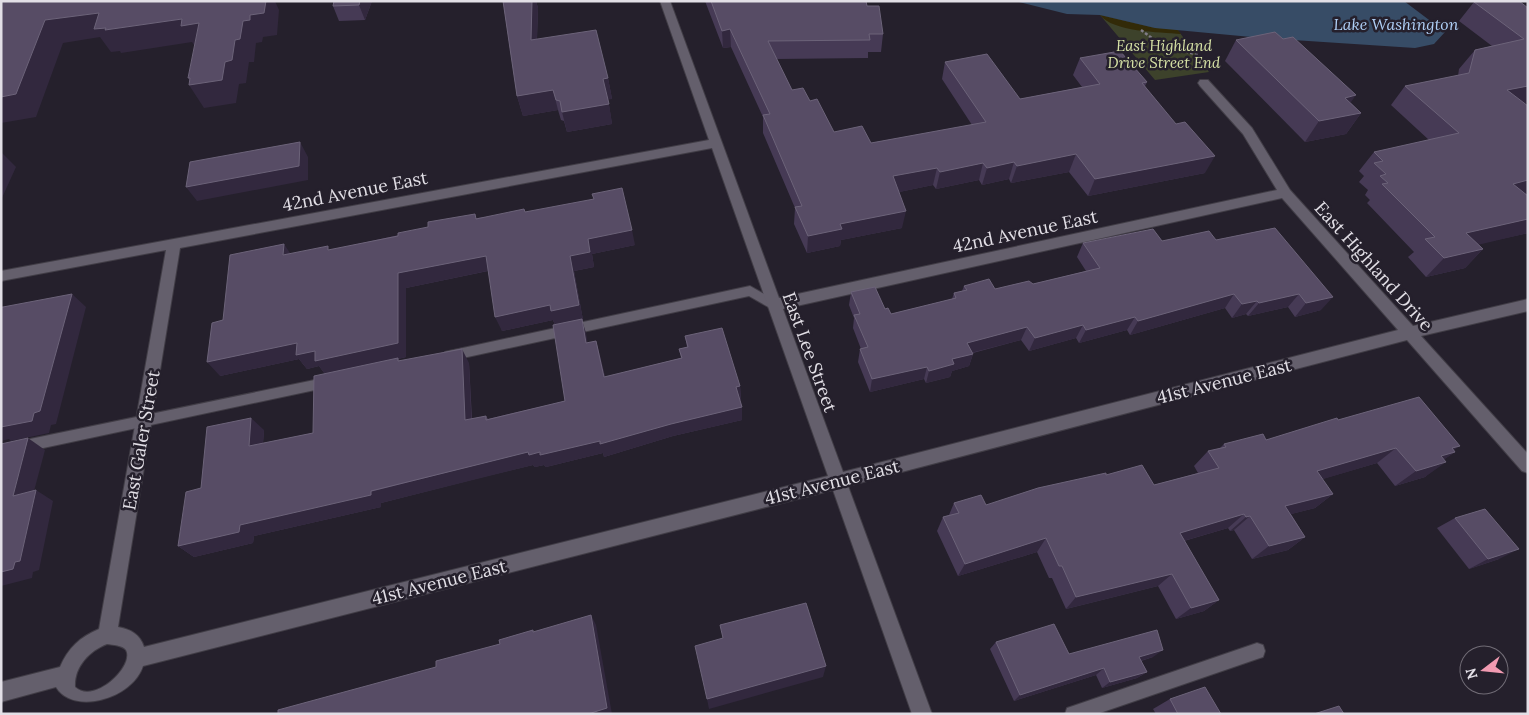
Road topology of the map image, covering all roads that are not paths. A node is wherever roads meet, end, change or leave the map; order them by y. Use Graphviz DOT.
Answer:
graph roads {
  1 [pos="665,1"];
  2 [pos="1204,83"];
  3 [pos="716,143"];
  4 [pos="1285,193"];
  5 [pos="174,244"];
  6 [pos="1,276"];
  7 [pos="774,305"];
  8 [pos="1528,305"];
  9 [pos="1409,333"];
  10 [pos="433,359"];
  11 [pos="346,378"];
  12 [pos="144,421"];
  13 [pos="1,451"];
  14 [pos="1528,466"];
  15 [pos="837,481"];
  16 [pos="107,635"];
  17 [pos="1257,651"];
  18 [pos="136,658"];
  19 [pos="66,675"];
  20 [pos="1,692"];
  21 [pos="94,707"];
  22 [pos="922,714"];
  23 [pos="1073,714"];
  1 -- 3 [label="street, East Lee Street"];
  2 -- 4 [label="street, East Highland Drive"];
  3 -- 5 [label="street, 42nd Avenue East"];
  3 -- 7 [label="street, East Lee Street"];
  4 -- 7 [label="street, 42nd Avenue East"];
  4 -- 9 [label="street, East Highland Drive"];
  5 -- 6 [label="street, 42nd Avenue East"];
  5 -- 12 [label="street, East Galer Street"];
  7 -- 10 [label="lane"];
  7 -- 15 [label="street, East Lee Street"];
  8 -- 9 [label="street, 41st Avenue East"];
  9 -- 14 [label="street, East Highland Drive"];
  9 -- 15 [label="street, 41st Avenue East"];
  11 -- 12 [label="lane"];
  12 -- 13 [label="lane"];
  12 -- 16 [label="street, East Galer Street"];
  15 -- 18 [label="street, 41st Avenue East"];
  15 -- 22 [label="street, East Lee Street"];
  16 -- 18 [label="street"];
  16 -- 19 [label="street"];
  17 -- 23 [label="lane"];
  18 -- 21 [label="street"];
  19 -- 20 [label="street"];
  19 -- 21 [label="street"];
}
